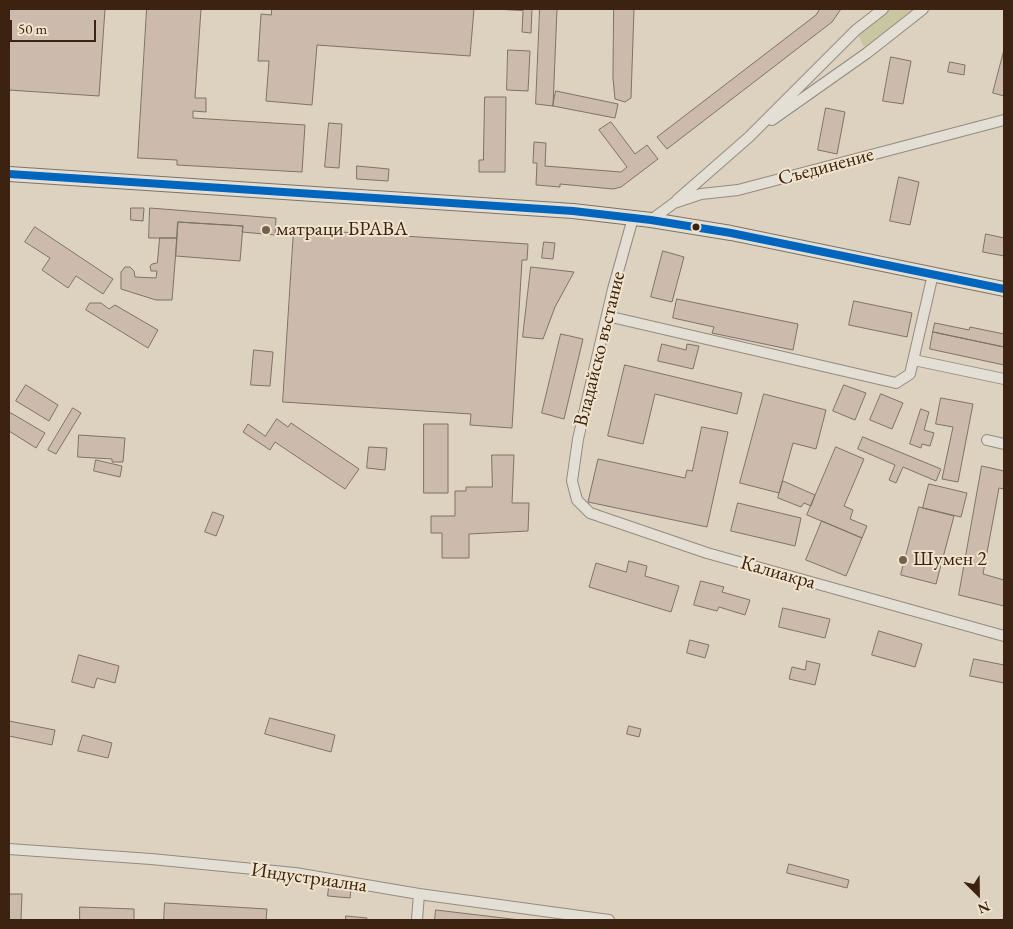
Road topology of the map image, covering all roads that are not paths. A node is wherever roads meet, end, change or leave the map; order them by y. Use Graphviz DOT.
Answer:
graph roads {
  1 [pos="883,9"];
  2 [pos="922,9"];
  3 [pos="1004,120"];
  4 [pos="749,137"];
  5 [pos="9,174"];
  6 [pos="674,203"];
  7 [pos="633,218"];
  8 [pos="651,220"];
  9 [pos="932,274"];
  10 [pos="1004,289"];
  11 [pos="607,316"];
  12 [pos="914,360"];
  13 [pos="1004,379"];
  14 [pos="987,440"];
  15 [pos="1004,444"];
  16 [pos="572,481"];
  17 [pos="1004,636"];
  18 [pos="9,849"];
  19 [pos="419,894"];
  20 [pos="417,920"];
  21 [pos="609,920"];
  1 -- 4 [label="street"];
  2 -- 4 [label="street"];
  3 -- 6 [label="street, Съединение"];
  4 -- 6 [label="street"];
  5 -- 7 [label="main road"];
  6 -- 8 [label="street, Съединение"];
  7 -- 8 [label="main road"];
  7 -- 11 [label="street, Владайско въстание"];
  8 -- 9 [label="main road"];
  9 -- 10 [label="main road"];
  9 -- 12 [label="street"];
  11 -- 12 [label="street"];
  11 -- 16 [label="street, Владайско въстание"];
  12 -- 13 [label="street"];
  14 -- 15 [label="street"];
  16 -- 17 [label="street, Калиакра"];
  18 -- 19 [label="street, Индустриална"];
  19 -- 20 [label="street"];
  19 -- 21 [label="street, Индустриална"];
}
